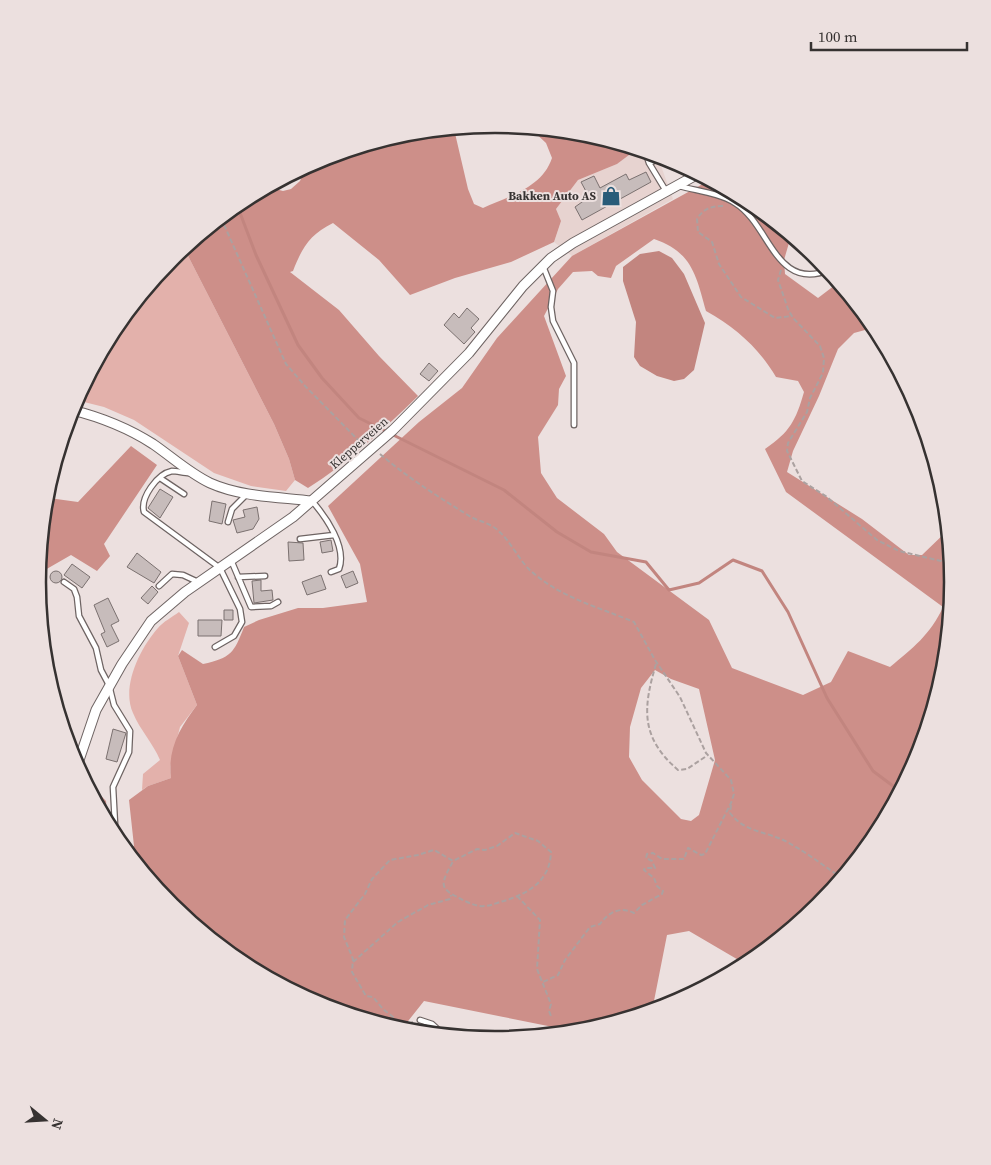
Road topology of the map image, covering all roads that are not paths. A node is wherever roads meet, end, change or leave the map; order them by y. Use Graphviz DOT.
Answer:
graph roads {
  1 [pos="648,160"];
  2 [pos="652,162"];
  3 [pos="649,163"];
  4 [pos="691,179"];
  5 [pos="680,186"];
  6 [pos="667,192"];
  7 [pos="543,266"];
  8 [pos="821,274"];
  9 [pos="80,412"];
  10 [pos="574,425"];
  11 [pos="193,473"];
  12 [pos="160,478"];
  13 [pos="248,493"];
  14 [pos="184,494"];
  15 [pos="312,500"];
  16 [pos="228,522"];
  17 [pos="334,535"];
  18 [pos="300,539"];
  19 [pos="231,560"];
  20 [pos="220,568"];
  21 [pos="331,572"];
  22 [pos="264,576"];
  23 [pos="238,577"];
  24 [pos="64,582"];
  25 [pos="200,582"];
  26 [pos="159,586"];
  27 [pos="278,602"];
  28 [pos="215,647"];
  29 [pos="109,685"];
  30 [pos="80,755"];
  31 [pos="115,821"];
  32 [pos="420,1020"];
  33 [pos="436,1028"];
  1 -- 3 [label="lane"];
  2 -- 3 [label="lane"];
  3 -- 6 [label="lane"];
  4 -- 5 [label="street, Klepperveien"];
  5 -- 6 [label="street, Klepperveien"];
  5 -- 8 [label="lane"];
  6 -- 7 [label="street, Klepperveien"];
  7 -- 10 [label="lane"];
  7 -- 15 [label="street, Klepperveien"];
  9 -- 11 [label="street"];
  11 -- 12 [label="lane"];
  11 -- 13 [label="street"];
  12 -- 14 [label="lane"];
  12 -- 20 [label="lane"];
  13 -- 15 [label="street"];
  13 -- 16 [label="lane"];
  15 -- 17 [label="lane"];
  15 -- 19 [label="street, Klepperveien"];
  17 -- 18 [label="lane"];
  17 -- 21 [label="lane"];
  19 -- 20 [label="street, Klepperveien"];
  19 -- 23 [label="lane"];
  20 -- 25 [label="street, Klepperveien"];
  20 -- 28 [label="lane"];
  22 -- 23 [label="lane"];
  23 -- 27 [label="lane"];
  24 -- 29 [label="lane"];
  25 -- 26 [label="lane"];
  25 -- 29 [label="street, Klepperveien"];
  29 -- 30 [label="street, Klepperveien"];
  29 -- 31 [label="lane"];
  32 -- 33 [label="lane"];
}
